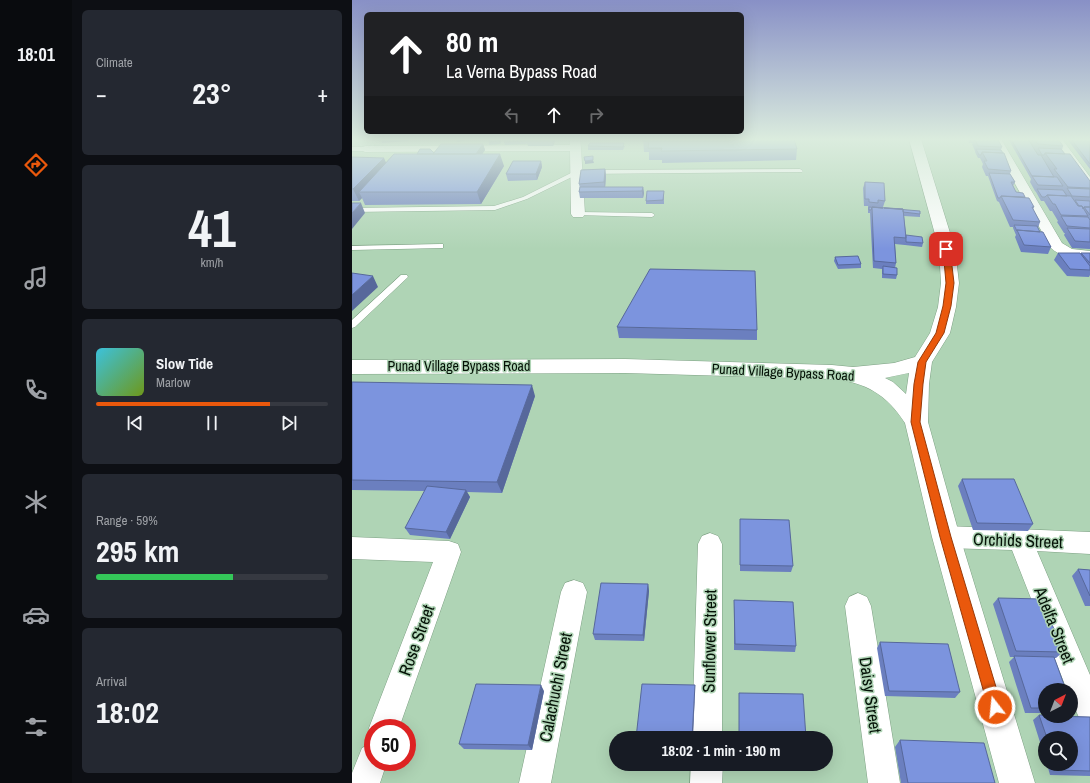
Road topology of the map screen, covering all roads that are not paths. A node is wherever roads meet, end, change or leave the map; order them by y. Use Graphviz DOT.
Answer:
graph roads {
  1 [pos="570,176"];
  2 [pos="577,176"];
  3 [pos="925,176"];
  4 [pos="1016,176"];
  5 [pos="1083,176"];
  6 [pos="1090,185"];
  7 [pos="352,210"];
  8 [pos="578,214"];
  9 [pos="652,215"];
  10 [pos="440,246"];
  11 [pos="352,248"];
  12 [pos="1090,255"];
  13 [pos="404,277"];
  14 [pos="352,325"];
  15 [pos="922,362"];
  16 [pos="352,367"];
  17 [pos="846,373"];
  18 [pos="916,422"];
  19 [pos="946,537"];
  20 [pos="1020,540"];
  21 [pos="1090,543"];
  22 [pos="710,544"];
  23 [pos="352,548"];
  24 [pos="574,592"];
  25 [pos="858,606"];
  26 [pos="1087,694"];
  27 [pos="387,719"];
  28 [pos="707,731"];
  29 [pos="368,771"];
  30 [pos="707,771"];
  31 [pos="364,783"];
  32 [pos="535,783"];
  33 [pos="706,783"];
  34 [pos="884,783"];
  35 [pos="1017,783"];
  1 -- 7 [label="lane"];
  2 -- 8 [label="street"];
  3 -- 15 [label="main road"];
  4 -- 12 [label="street"];
  5 -- 6 [label="street"];
  8 -- 9 [label="lane"];
  10 -- 11 [label="lane"];
  13 -- 14 [label="lane"];
  15 -- 17 [label="main road"];
  15 -- 18 [label="main road"];
  16 -- 17 [label="main road, Punad Village Bypass Road"];
  17 -- 18 [label="main road, Punad Village Bypass Road"];
  18 -- 19 [label="main road, Punad Village Bypass Road"];
  19 -- 20 [label="street, Orchids Street"];
  19 -- 35 [label="main road, Punad Village Bypass Road"];
  20 -- 21 [label="street, Orchids Street"];
  20 -- 26 [label="street, Adelfa Street"];
  22 -- 28 [label="street, Sunflower Street"];
  23 -- 27 [label="street, Rose Street"];
  24 -- 32 [label="street, Calachuchi Street"];
  25 -- 34 [label="street, Daisy Street"];
  29 -- 31 [label="street"];
  30 -- 33 [label="street"];
}
